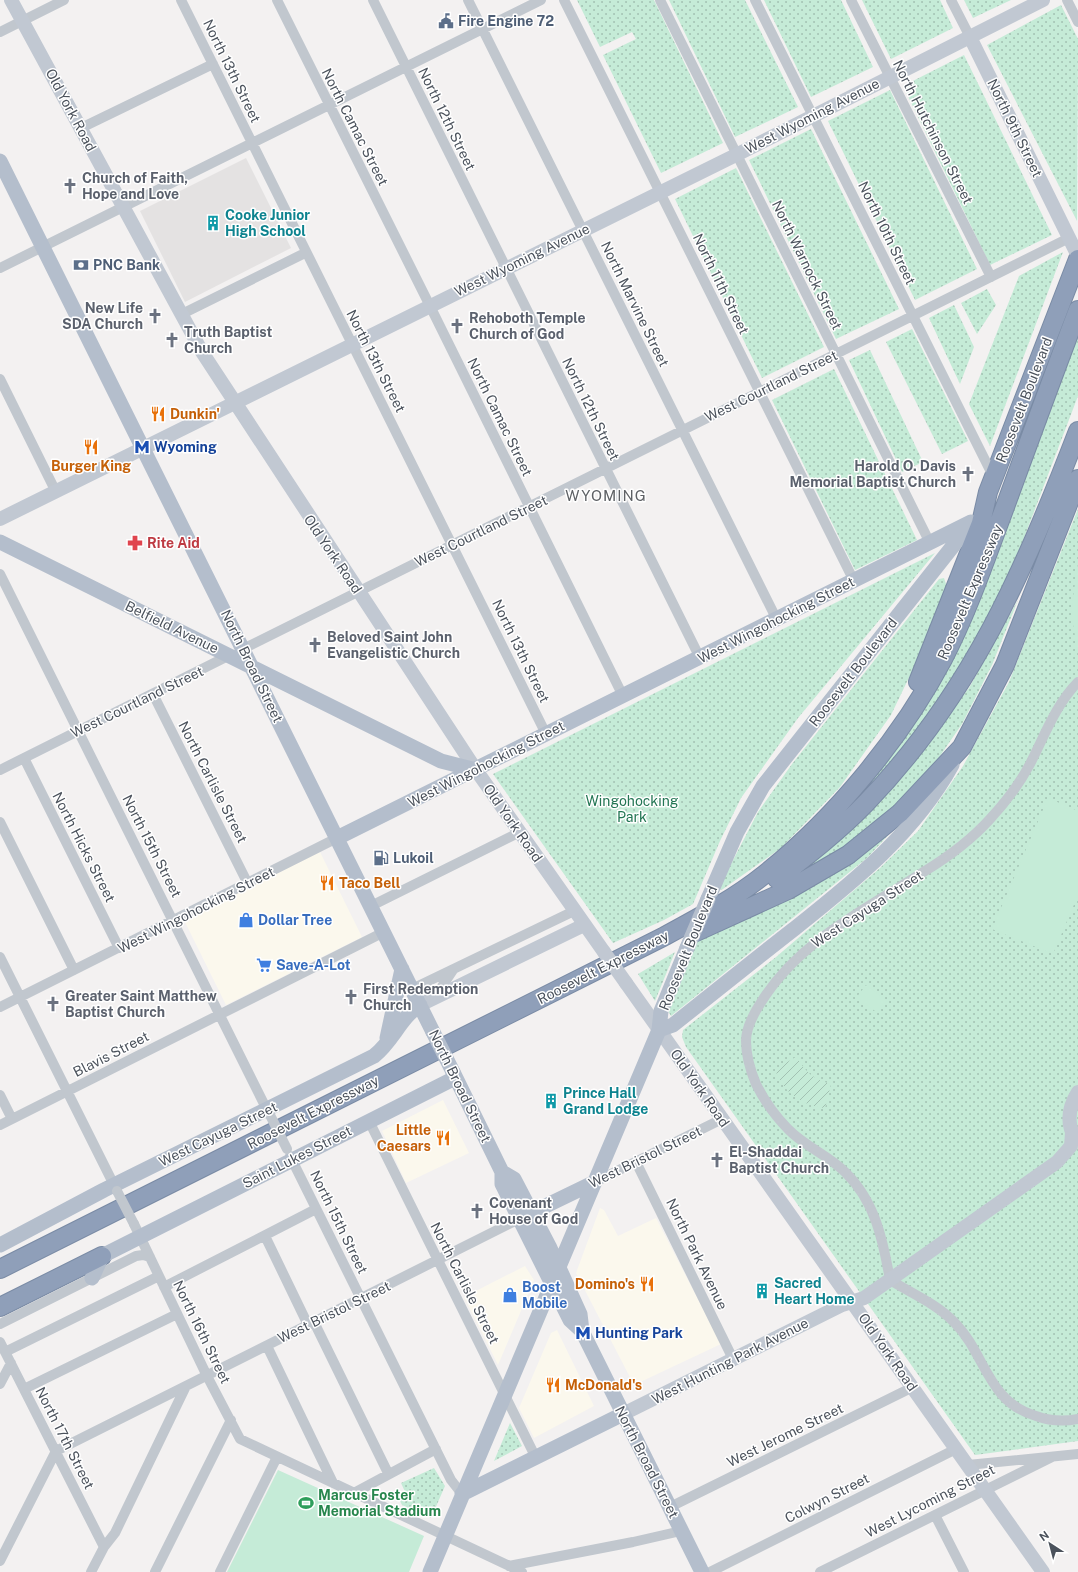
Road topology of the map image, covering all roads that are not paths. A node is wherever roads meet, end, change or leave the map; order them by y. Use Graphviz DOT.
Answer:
graph roads {
  1 [pos="11,0"];
  2 [pos="64,0"];
  3 [pos="181,0"];
  4 [pos="277,0"];
  5 [pos="373,0"];
  6 [pos="468,0"];
  7 [pos="541,0"];
  8 [pos="564,0"];
  9 [pos="660,0"];
  10 [pos="755,0"];
  11 [pos="851,0"];
  12 [pos="951,0"];
  13 [pos="1043,0"];
  14 [pos="1067,0"];
  15 [pos="22,21"];
  16 [pos="1078,22"];
  17 [pos="482,29"];
  18 [pos="0,32"];
  19 [pos="970,37"];
  20 [pos="212,64"];
  21 [pos="406,67"];
  22 [pos="890,77"];
  23 [pos="328,105"];
  24 [pos="813,115"];
  25 [pos="81,128"];
  26 [pos="252,143"];
  27 [pos="736,154"];
  28 [pos="0,161"];
  29 [pos="660,192"];
  30 [pos="123,207"];
  31 [pos="583,230"];
  32 [pos="1069,238"];
  33 [pos="42,247"];
  34 [pos="306,253"];
  35 [pos="1078,257"];
  36 [pos="0,268"];
  37 [pos="506,268"];
  38 [pos="991,277"];
  39 [pos="430,306"];
  40 [pos="1078,310"];
  41 [pos="182,314"];
  42 [pos="912,316"];
  43 [pos="353,344"];
  44 [pos="836,354"];
  45 [pos="0,379"];
  46 [pos="759,392"];
  47 [pos="233,403"];
  48 [pos="682,431"];
  49 [pos="1078,431"];
  50 [pos="143,448"];
  51 [pos="605,469"];
  52 [pos="1078,480"];
  53 [pos="991,485"];
  54 [pos="1056,488"];
  55 [pos="56,492"];
  56 [pos="528,507"];
  57 [pos="0,519"];
  58 [pos="971,522"];
  59 [pos="0,542"];
  60 [pos="930,543"];
  61 [pos="453,544"];
  62 [pos="0,574"];
  63 [pos="854,581"];
  64 [pos="1039,582"];
  65 [pos="358,591"];
  66 [pos="777,620"];
  67 [pos="237,652"];
  68 [pos="700,658"];
  69 [pos="251,666"];
  70 [pos="1078,682"];
  71 [pos="153,694"];
  72 [pos="623,696"];
  73 [pos="79,731"];
  74 [pos="546,734"];
  75 [pos="895,734"];
  76 [pos="962,747"];
  77 [pos="24,758"];
  78 [pos="1,769"];
  79 [pos="476,770"];
  80 [pos="0,822"];
  81 [pos="520,832"];
  82 [pos="337,838"];
  83 [pos="248,884"];
  84 [pos="371,906"];
  85 [pos="574,911"];
  86 [pos="174,921"];
  87 [pos="584,925"];
  88 [pos="384,932"];
  89 [pos="696,932"];
  90 [pos="119,948"];
  91 [pos="0,957"];
  92 [pos="402,969"];
  93 [pos="74,970"];
  94 [pos="453,970"];
  95 [pos="412,990"];
  96 [pos="20,997"];
  97 [pos="435,997"];
  98 [pos="420,1005"];
  99 [pos="0,1007"];
  100 [pos="220,1015"];
  101 [pos="659,1030"];
  102 [pos="380,1051"];
  103 [pos="454,1075"];
  104 [pos="67,1091"];
  105 [pos="1078,1092"];
  106 [pos="0,1095"];
  107 [pos="268,1113"];
  108 [pos="12,1119"];
  109 [pos="722,1119"];
  110 [pos="368,1121"];
  111 [pos="0,1125"];
  112 [pos="1075,1139"];
  113 [pos="289,1154"];
  114 [pos="1078,1156"];
  115 [pos="636,1162"];
  116 [pos="1057,1162"];
  117 [pos="595,1182"];
  118 [pos="115,1188"];
  119 [pos="316,1209"];
  120 [pos="526,1216"];
  121 [pos="137,1230"];
  122 [pos="264,1236"];
  123 [pos="0,1245"];
  124 [pos="102,1256"];
  125 [pos="150,1257"];
  126 [pos="438,1260"];
  127 [pos="559,1267"];
  128 [pos="0,1269"];
  129 [pos="159,1276"];
  130 [pos="92,1278"];
  131 [pos="890,1280"];
  132 [pos="0,1281"];
  133 [pos="551,1285"];
  134 [pos="164,1287"];
  135 [pos="361,1299"];
  136 [pos="852,1302"];
  137 [pos="0,1308"];
  138 [pos="177,1314"];
  139 [pos="0,1324"];
  140 [pos="311,1324"];
  141 [pos="582,1331"];
  142 [pos="0,1342"];
  143 [pos="267,1346"];
  144 [pos="5,1352"];
  145 [pos="733,1359"];
  146 [pos="11,1363"];
  147 [pos="207,1376"];
  148 [pos="0,1384"];
  149 [pos="186,1386"];
  150 [pos="913,1387"];
  151 [pos="24,1389"];
  152 [pos="505,1394"];
  153 [pos="623,1414"];
  154 [pos="1078,1419"];
  155 [pos="231,1420"];
  156 [pos="436,1449"];
  157 [pos="956,1449"];
  158 [pos="56,1451"];
  159 [pos="1078,1454"];
  160 [pos="1052,1456"];
  161 [pos="277,1457"];
  162 [pos="536,1458"];
  163 [pos="968,1465"];
  164 [pos="388,1473"];
  165 [pos="333,1483"];
  166 [pos="985,1490"];
  167 [pos="354,1493"];
  168 [pos="462,1494"];
  169 [pos="670,1507"];
  170 [pos="935,1515"];
  171 [pos="681,1531"];
  172 [pos="445,1536"];
  173 [pos="104,1547"];
  174 [pos="0,1561"];
  175 [pos="509,1566"];
  176 [pos="91,1572"];
  177 [pos="155,1572"];
  178 [pos="220,1572"];
  179 [pos="430,1572"];
  180 [pos="522,1572"];
  181 [pos="702,1572"];
  182 [pos="710,1572"];
  183 [pos="820,1572"];
  184 [pos="964,1572"];
  185 [pos="1043,1572"];
  1 -- 15 [label="street, Old York Road"];
  2 -- 15 [label="street"];
  3 -- 20 [label="street, North 13th Street"];
  4 -- 23 [label="street, North Camac Street"];
  5 -- 21 [label="street, North 12th Street"];
  6 -- 17 [label="street, North Marvine Street"];
  7 -- 17 [label="street"];
  8 -- 29 [label="street, North 11th Street"];
  9 -- 27 [label="street, North Warnock Street"];
  10 -- 24 [label="street, North 10th Street"];
  11 -- 22 [label="street, North Hutchinson Street"];
  12 -- 19 [label="street, North 9th Street"];
  13 -- 19 [label="street, West Wyoming Avenue"];
  14 -- 16 [label="street"];
  15 -- 18 [label="street"];
  15 -- 25 [label="street, Old York Road"];
  17 -- 21 [label="street"];
  17 -- 31 [label="street, North Marvine Street"];
  19 -- 22 [label="street, West Wyoming Avenue"];
  19 -- 32 [label="street, North 9th Street"];
  20 -- 25 [label="street"];
  20 -- 26 [label="street, North 13th Street"];
  21 -- 23 [label="street"];
  21 -- 37 [label="street, North 12th Street"];
  22 -- 24 [label="street, West Wyoming Avenue"];
  22 -- 38 [label="street, North Hutchinson Street"];
  23 -- 26 [label="street"];
  23 -- 39 [label="street, North Camac Street"];
  24 -- 27 [label="street, West Wyoming Avenue"];
  24 -- 42 [label="street, North 10th Street"];
  25 -- 30 [label="street, Old York Road"];
  26 -- 30 [label="street"];
  26 -- 34 [label="street, North 13th Street"];
  27 -- 29 [label="street, West Wyoming Avenue"];
  27 -- 44 [label="street, North Warnock Street"];
  28 -- 33 [label="main road, North Broad Street"];
  29 -- 31 [label="street, West Wyoming Avenue"];
  29 -- 46 [label="street, North 11th Street"];
  30 -- 33 [label="street"];
  30 -- 41 [label="street, Old York Road"];
  31 -- 37 [label="street, West Wyoming Avenue"];
  31 -- 48 [label="street, North Marvine Street"];
  32 -- 35 [label="street, North 9th Street"];
  32 -- 38 [label="street, West Courtland Street"];
  33 -- 36 [label="street"];
  33 -- 50 [label="main road, North Broad Street"];
  34 -- 41 [label="street"];
  34 -- 43 [label="street, North 13th Street"];
  35 -- 53 [label="highway, Roosevelt Boulevard"];
  37 -- 39 [label="street, West Wyoming Avenue"];
  37 -- 51 [label="street, North 12th Street"];
  38 -- 42 [label="street, West Courtland Street"];
  39 -- 43 [label="street, West Wyoming Avenue"];
  39 -- 56 [label="street, North Camac Street"];
  40 -- 75 [label="highway, Roosevelt Expressway"];
  41 -- 47 [label="street, Old York Road"];
  42 -- 44 [label="street, West Courtland Street"];
  42 -- 53 [label="street, North 10th Street"];
  43 -- 47 [label="street, West Wyoming Avenue"];
  43 -- 61 [label="street, North 13th Street"];
  44 -- 46 [label="street, West Courtland Street"];
  44 -- 60 [label="street, North Warnock Street"];
  45 -- 55 [label="street"];
  46 -- 48 [label="street, West Courtland Street"];
  46 -- 63 [label="street, North 11th Street"];
  47 -- 50 [label="street, West Wyoming Avenue"];
  47 -- 65 [label="street, Old York Road"];
  48 -- 51 [label="street, West Courtland Street"];
  48 -- 66 [label="street, North Marvine Street"];
  49 -- 54 [label="highway, Roosevelt Expressway"];
  50 -- 55 [label="street, West Wyoming Avenue"];
  50 -- 67 [label="main road, North Broad Street"];
  51 -- 56 [label="street, West Courtland Street"];
  51 -- 68 [label="street, North 12th Street"];
  52 -- 64 [label="highway, Roosevelt Boulevard"];
  53 -- 58 [label="main road, Roosevelt Boulevard"];
  53 -- 75 [label="highway"];
  54 -- 64 [label="highway"];
  54 -- 89 [label="highway, Roosevelt Expressway"];
  55 -- 57 [label="street, West Wyoming Avenue"];
  56 -- 61 [label="street, West Courtland Street"];
  56 -- 72 [label="street, North Camac Street"];
  58 -- 60 [label="main road, West Wingohocking Street"];
  58 -- 101 [label="main road, Roosevelt Boulevard, bridge"];
  59 -- 67 [label="main road, Belfield Avenue"];
  60 -- 63 [label="main road, West Wingohocking Street"];
  61 -- 65 [label="street, West Courtland Street"];
  61 -- 74 [label="street, North 13th Street"];
  62 -- 73 [label="street, North 15th Street"];
  63 -- 66 [label="main road, West Wingohocking Street"];
  64 -- 76 [label="highway, Roosevelt Boulevard"];
  65 -- 67 [label="street, West Courtland Street"];
  65 -- 79 [label="street, Old York Road"];
  66 -- 68 [label="main road, West Wingohocking Street"];
  67 -- 69 [label="main road, Belfield Avenue"];
  67 -- 71 [label="street, West Courtland Street"];
  68 -- 72 [label="main road, West Wingohocking Street"];
  69 -- 79 [label="main road, Belfield Avenue"];
  69 -- 82 [label="main road, North Broad Street"];
  70 -- 131 [label="street, West Cayuga Street"];
  71 -- 73 [label="street, West Courtland Street"];
  71 -- 83 [label="street, North Carlisle Street"];
  72 -- 74 [label="main road, West Wingohocking Street"];
  73 -- 77 [label="street, West Courtland Street"];
  73 -- 86 [label="street, North 15th Street"];
  74 -- 79 [label="main road, West Wingohocking Street"];
  75 -- 128 [label="highway, Roosevelt Expressway"];
  76 -- 89 [label="highway"];
  76 -- 101 [label="main road, Roosevelt Boulevard"];
  77 -- 78 [label="street, West Courtland Street"];
  77 -- 90 [label="street, North Hicks Street"];
  79 -- 81 [label="street, Old York Road"];
  79 -- 82 [label="main road, West Wingohocking Street"];
  80 -- 93 [label="street"];
  81 -- 84 [label="street"];
  81 -- 85 [label="street, Old York Road"];
  82 -- 83 [label="street, West Wingohocking Street"];
  82 -- 84 [label="main road, North Broad Street"];
  83 -- 86 [label="street, West Wingohocking Street"];
  84 -- 88 [label="main road, North Broad Street"];
  85 -- 87 [label="street, Old York Road"];
  85 -- 94 [label="street"];
  86 -- 90 [label="street, West Wingohocking Street"];
  86 -- 100 [label="street, North 15th Street"];
  87 -- 97 [label="street"];
  87 -- 101 [label="street, Old York Road, bridge"];
  88 -- 92 [label="main road, North Broad Street"];
  88 -- 100 [label="street, Blavis Street"];
  89 -- 132 [label="highway, Roosevelt Expressway"];
  90 -- 93 [label="street, West Wingohocking Street"];
  91 -- 96 [label="street, North 16th Street"];
  92 -- 95 [label="main road, North Broad Street"];
  92 -- 102 [label="main road"];
  93 -- 96 [label="street, West Wingohocking Street"];
  94 -- 95 [label="street"];
  94 -- 97 [label="street"];
  95 -- 98 [label="main road, North Broad Street"];
  96 -- 99 [label="street, West Wingohocking Street"];
  96 -- 104 [label="street, North 16th Street"];
  97 -- 98 [label="street"];
  98 -- 102 [label="main road, West Cayuga Street"];
  98 -- 103 [label="main road, North Broad Street, bridge"];
  100 -- 104 [label="street, Blavis Street"];
  100 -- 107 [label="street, North 15th Street"];
  101 -- 109 [label="street, Old York Road"];
  101 -- 117 [label="main road"];
  102 -- 107 [label="main road, West Cayuga Street"];
  103 -- 110 [label="main road, Saint Lukes Street"];
  103 -- 120 [label="main road, North Broad Street"];
  104 -- 108 [label="street, Blavis Street"];
  104 -- 118 [label="street, North 16th Street"];
  105 -- 112 [label="street, West Hunting Park Avenue"];
  106 -- 108 [label="street"];
  107 -- 113 [label="street, North 15th Street, bridge"];
  107 -- 118 [label="main road, West Cayuga Street"];
  108 -- 111 [label="street, Blavis Street"];
  109 -- 115 [label="street, West Bristol Street"];
  109 -- 136 [label="street, Old York Road"];
  110 -- 113 [label="main road, Saint Lukes Street"];
  110 -- 126 [label="street, North Carlisle Street"];
  112 -- 116 [label="street, West Hunting Park Avenue"];
  113 -- 119 [label="street, North 15th Street"];
  113 -- 121 [label="main road, Saint Lukes Street"];
  114 -- 116 [label="street, West Hunting Park Avenue"];
  115 -- 117 [label="street, West Bristol Street"];
  115 -- 145 [label="street, North Park Avenue"];
  116 -- 131 [label="street, West Hunting Park Avenue"];
  117 -- 120 [label="main road, West Bristol Street"];
  117 -- 127 [label="main road"];
  118 -- 121 [label="street, North 16th Street, bridge"];
  118 -- 123 [label="main road, West Cayuga Street"];
  119 -- 122 [label="street"];
  119 -- 135 [label="street, North 15th Street"];
  120 -- 126 [label="street, West Bristol Street"];
  120 -- 127 [label="main road, North Broad Street"];
  120 -- 133 [label="main road, North Broad Street"];
  121 -- 124 [label="main road, Saint Lukes Street"];
  121 -- 125 [label="street, North 16th Street"];
  122 -- 134 [label="street"];
  122 -- 140 [label="street"];
  124 -- 130 [label="main road"];
  124 -- 137 [label="highway"];
  125 -- 129 [label="street, North 16th Street"];
  125 -- 130 [label="street"];
  126 -- 135 [label="street, West Bristol Street"];
  126 -- 152 [label="street, North Carlisle Street"];
  127 -- 133 [label="main road"];
  127 -- 141 [label="main road, North Broad Street"];
  129 -- 134 [label="street, North 16th Street"];
  129 -- 144 [label="street"];
  130 -- 139 [label="street"];
  131 -- 136 [label="street, West Hunting Park Avenue"];
  131 -- 154 [label="street"];
  133 -- 141 [label="main road, North Broad Street"];
  133 -- 152 [label="main road"];
  134 -- 138 [label="street, North 16th Street"];
  135 -- 140 [label="street, West Bristol Street"];
  135 -- 156 [label="street, North 15th Street"];
  136 -- 145 [label="street, West Hunting Park Avenue"];
  136 -- 150 [label="street, Old York Road"];
  138 -- 147 [label="street, North 16th Street"];
  138 -- 151 [label="street"];
  140 -- 143 [label="street, West Bristol Street"];
  140 -- 164 [label="street"];
  141 -- 153 [label="main road, North Broad Street"];
  142 -- 144 [label="street, North 17th Street"];
  143 -- 147 [label="street, West Bristol Street"];
  143 -- 165 [label="street"];
  144 -- 146 [label="street, North 17th Street"];
  145 -- 153 [label="street, West Hunting Park Avenue"];
  146 -- 148 [label="street"];
  146 -- 151 [label="street, North 17th Street"];
  147 -- 149 [label="street, West Bristol Street"];
  147 -- 155 [label="street, North 16th Street"];
  149 -- 158 [label="street, West Bristol Street"];
  149 -- 173 [label="street"];
  150 -- 157 [label="street, Old York Road"];
  150 -- 169 [label="street, West Jerome Street"];
  151 -- 158 [label="street, North 17th Street"];
  152 -- 162 [label="street, North Carlisle Street"];
  152 -- 168 [label="main road"];
  153 -- 162 [label="main road, West Hunting Park Avenue"];
  153 -- 169 [label="main road, North Broad Street"];
  155 -- 161 [label="street, North 16th Street"];
  155 -- 177 [label="street"];
  156 -- 164 [label="street"];
  156 -- 168 [label="street, North 15th Street"];
  157 -- 163 [label="street, Old York Road"];
  157 -- 182 [label="street, Colwyn Street"];
  158 -- 173 [label="street, North 17th Street"];
  158 -- 174 [label="street"];
  159 -- 160 [label="street, West Lycoming Street"];
  160 -- 163 [label="street, West Lycoming Street"];
  160 -- 166 [label="street, West Lycoming Street"];
  161 -- 165 [label="street, North 16th Street"];
  161 -- 178 [label="street"];
  162 -- 168 [label="main road, West Hunting Park Avenue"];
  163 -- 166 [label="street, Old York Road"];
  164 -- 167 [label="street"];
  165 -- 167 [label="street, North 16th Street"];
  166 -- 170 [label="street, West Lycoming Street"];
  166 -- 185 [label="street, Old York Road"];
  167 -- 172 [label="street, North 16th Street"];
  168 -- 172 [label="main road"];
  169 -- 171 [label="main road, North Broad Street"];
  170 -- 183 [label="street, West Lycoming Street"];
  170 -- 184 [label="street"];
  171 -- 175 [label="street"];
  171 -- 181 [label="main road, North Broad Street"];
  172 -- 175 [label="street, North 16th Street"];
  172 -- 179 [label="main road"];
  173 -- 176 [label="street"];
  175 -- 180 [label="street, North 16th Street"];
}
